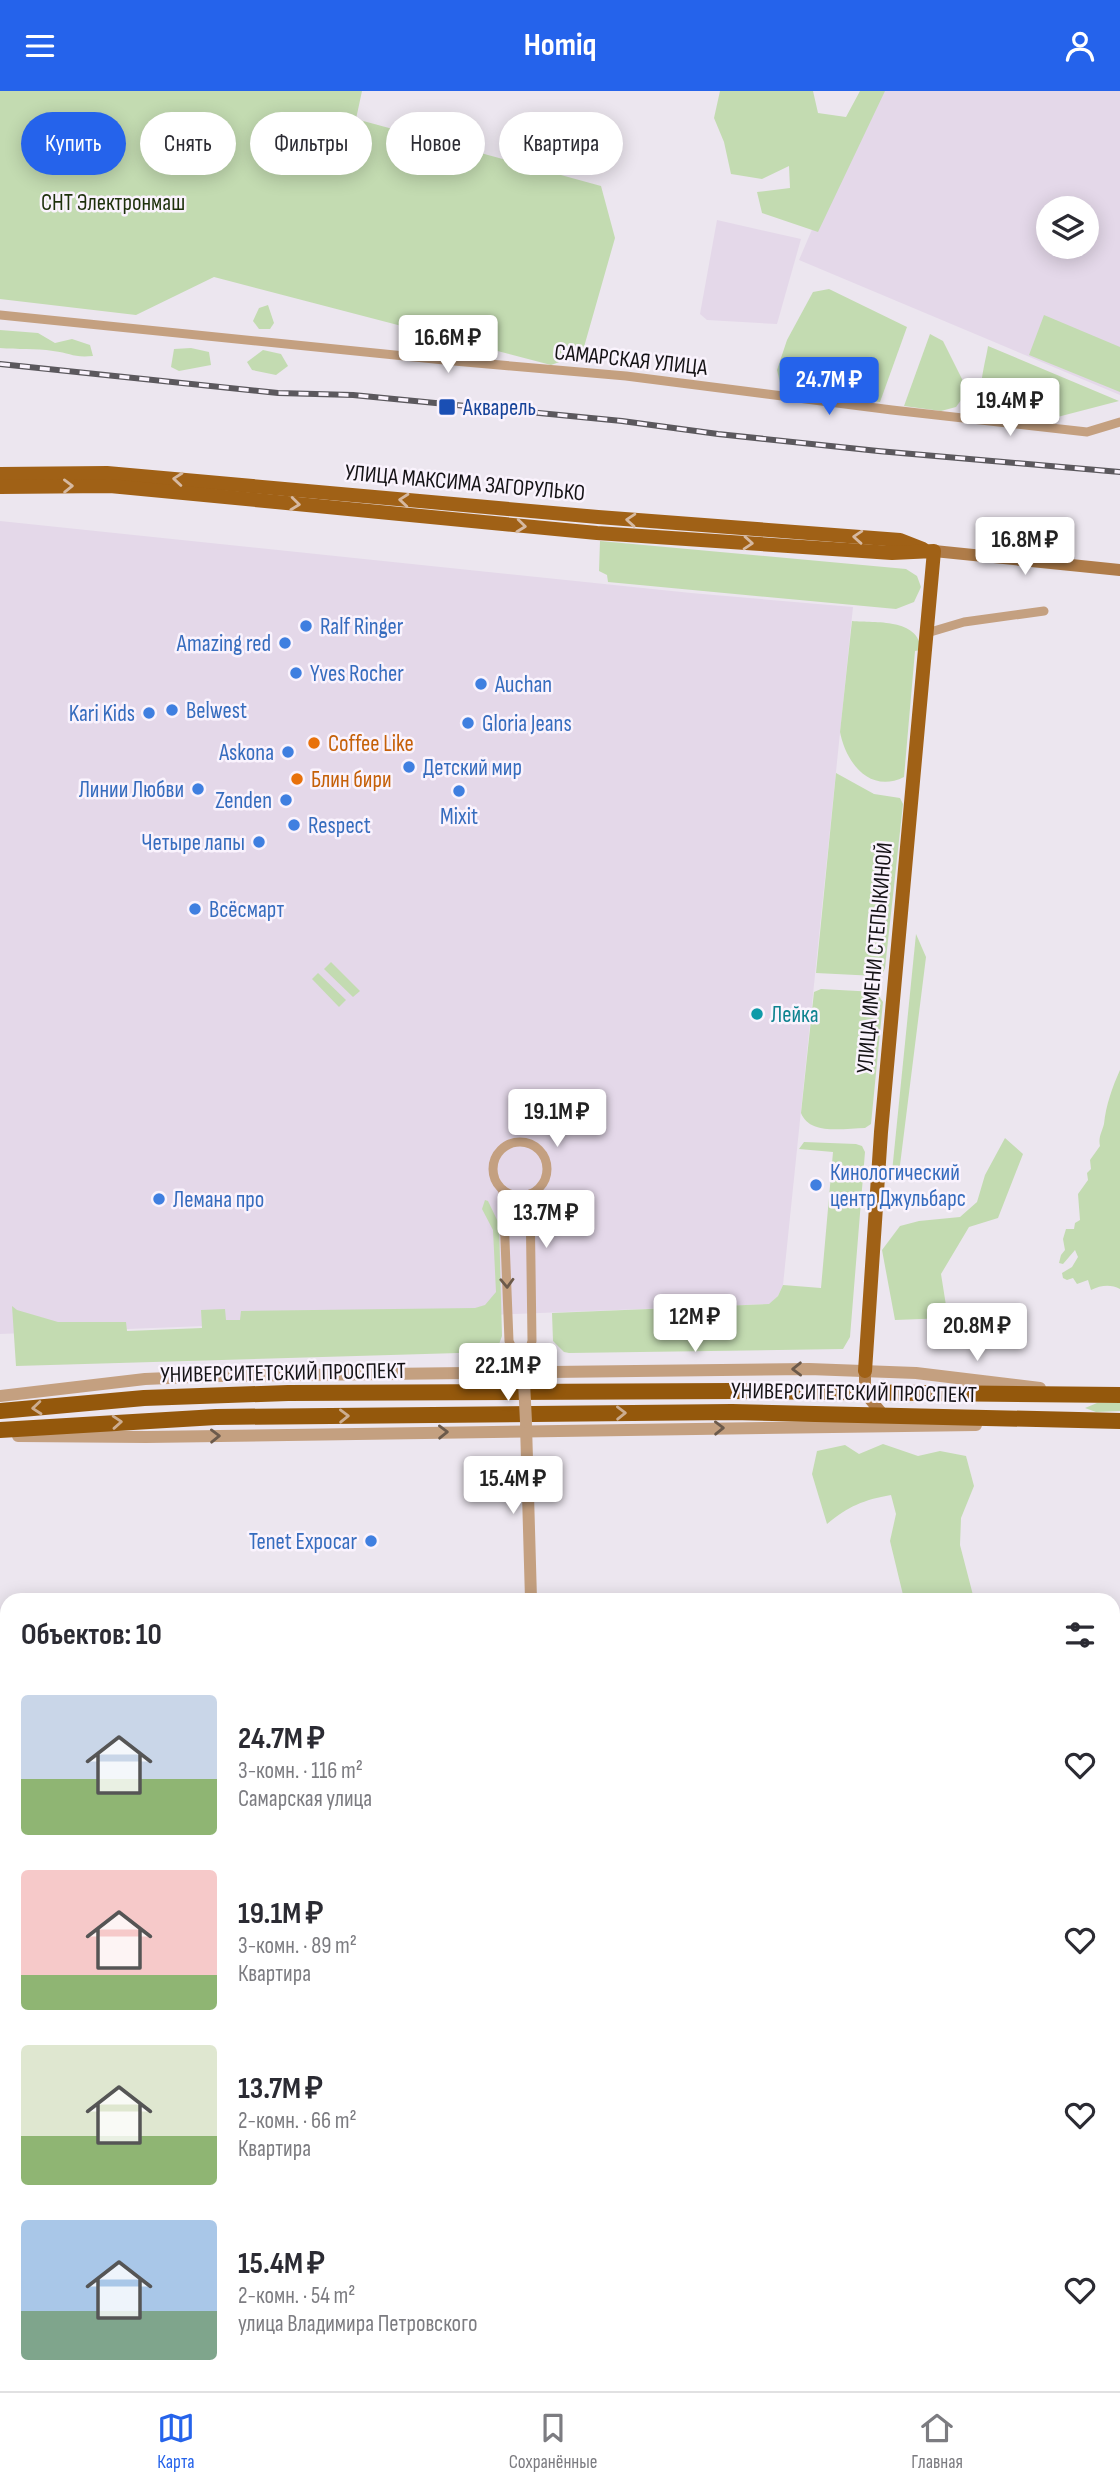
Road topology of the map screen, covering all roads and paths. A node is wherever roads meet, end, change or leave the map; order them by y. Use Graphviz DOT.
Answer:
graph roads {
  1 [pos="0,315"];
  2 [pos="1120,422"];
  3 [pos="0,474"];
  4 [pos="0,487"];
  5 [pos="929,550"];
  6 [pos="1120,570"];
  7 [pos="1044,611"];
  8 [pos="927,633"];
  9 [pos="503,1190"];
  10 [pos="530,1194"];
  11 [pos="865,1371"];
  12 [pos="524,1377"];
  13 [pos="865,1393"];
  14 [pos="4,1395"];
  15 [pos="1085,1395"];
  16 [pos="1120,1395"];
  17 [pos="0,1411"];
  18 [pos="884,1416"];
  19 [pos="1120,1422"];
  20 [pos="526,1427"];
  21 [pos="0,1433"];
  22 [pos="531,1593"];
  1 -- 2 [label="street, САМАРСКАЯ УЛИЦА"];
  5 -- 3 [label="main road, УЛИЦА МАКСИМА ЗАГОРУЛЬКО, one-way"];
  4 -- 5 [label="main road, УЛИЦА МАКСИМА ЗАГОРУЛЬКО, one-way"];
  5 -- 6 [label="main road"];
  5 -- 8 [label="main road, УЛИЦА ИМЕНИ СТЕПЫКИНОЙ"];
  7 -- 8 [label="street"];
  8 -- 11 [label="main road, УЛИЦА ИМЕНИ СТЕПЫКИНОЙ"];
  9 -- 10 [label="street"];
  9 -- 10 [label="street"];
  9 -- 12 [label="street, one-way"];
  10 -- 12 [label="street"];
  11 -- 12 [label="street, УНИВЕРСИТЕТСКИЙ ПРОСПЕКТ, one-way"];
  11 -- 13 [label="main road"];
  11 -- 15 [label="street, УНИВЕРСИТЕТСКИЙ ПРОСПЕКТ"];
  12 -- 14 [label="street, УНИВЕРСИТЕТСКИЙ ПРОСПЕКТ"];
  12 -- 20 [label="street, bridge"];
  13 -- 15 [label="highway, УНИВЕРСИТЕТСКИЙ ПРОСПЕКТ"];
  13 -- 17 [label="highway, УНИВЕРСИТЕТСКИЙ ПРОСПЕКТ, one-way"];
  13 -- 18 [label="main road"];
  15 -- 16 [label="highway"];
  18 -- 19 [label="highway, УНИВЕРСИТЕТСКИЙ ПРОСПЕКТ"];
  21 -- 18 [label="highway, УНИВЕРСИТЕТСКИЙ ПРОСПЕКТ, one-way"];
  20 -- 19 [label="street, УНИВЕРСИТЕТСКИЙ ПРОСПЕКТ, one-way"];
  21 -- 20 [label="street, УНИВЕРСИТЕТСКИЙ ПРОСПЕКТ, one-way"];
  20 -- 22 [label="street"];
}
